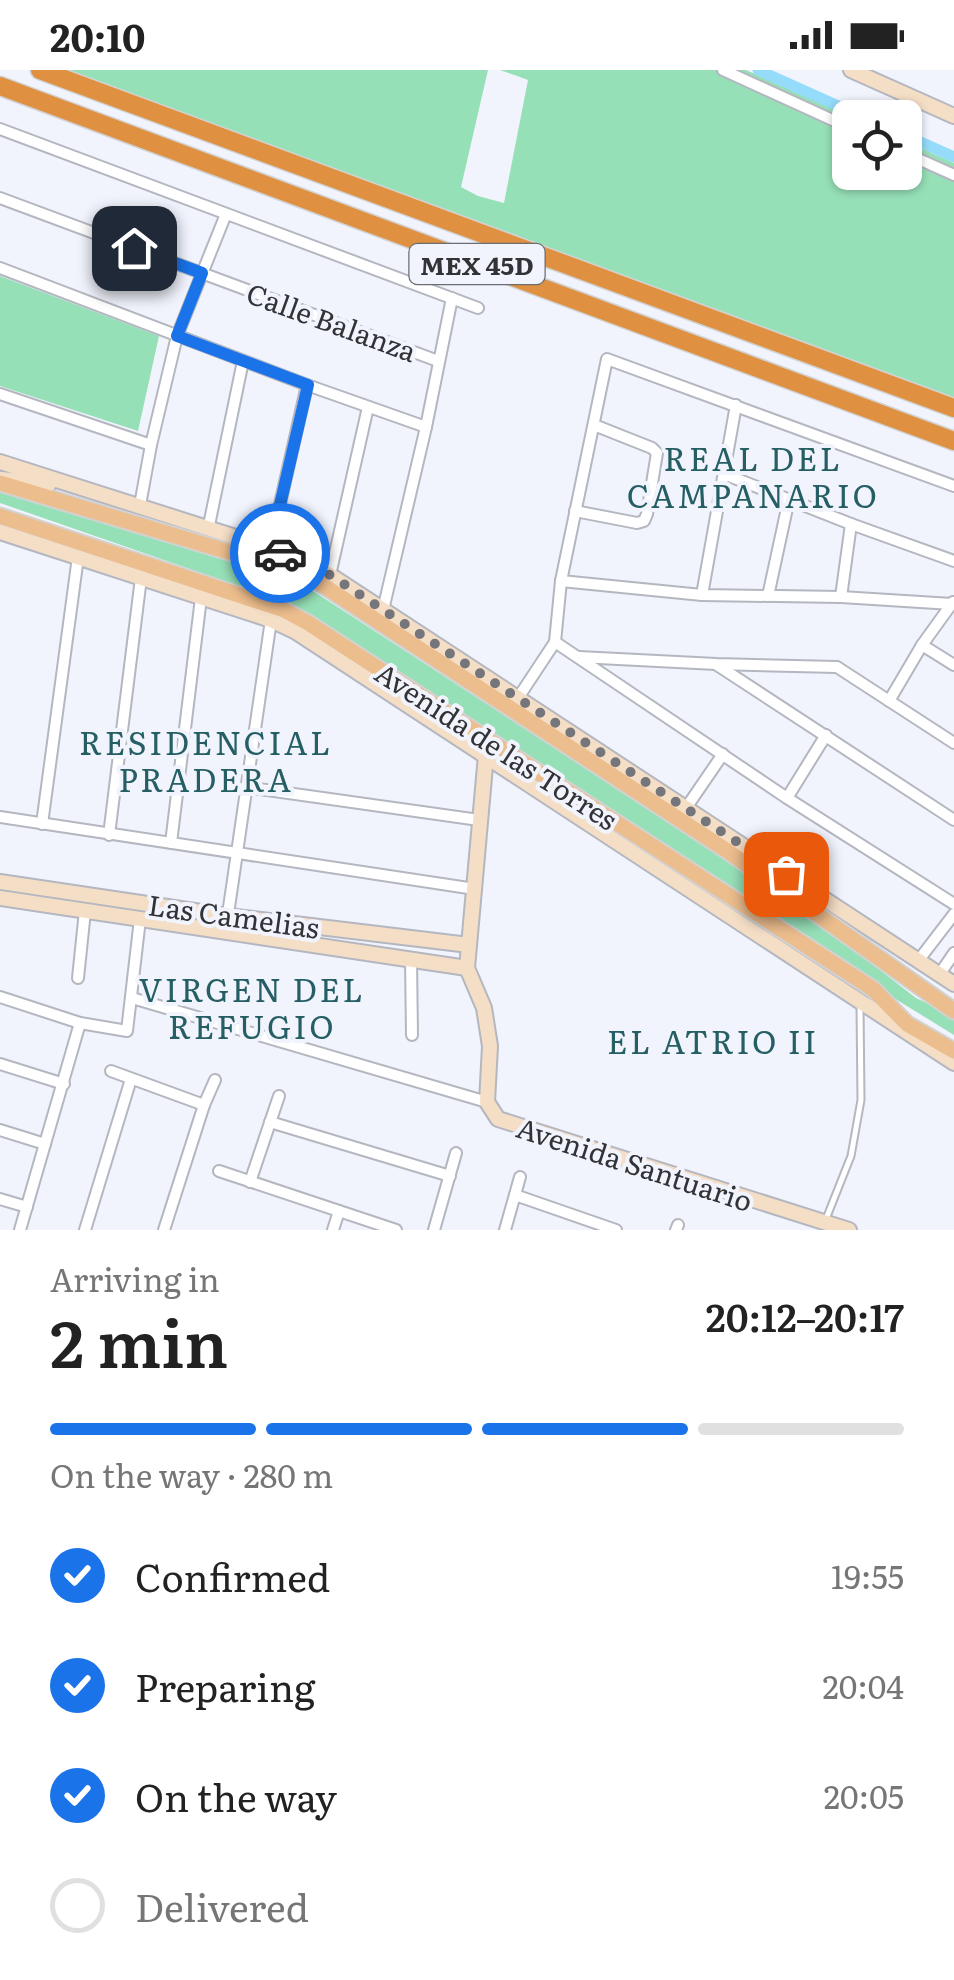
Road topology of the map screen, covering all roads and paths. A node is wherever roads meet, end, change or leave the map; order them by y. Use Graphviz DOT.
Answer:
graph roads {
  1 [pos="40,70"];
  2 [pos="722,70"];
  3 [pos="851,70"];
  4 [pos="0,86"];
  5 [pos="954,116"];
  6 [pos="832,120"];
  7 [pos="0,129"];
  8 [pos="922,161"];
  9 [pos="954,175"];
  10 [pos="0,198"];
  11 [pos="226,214"];
  12 [pos="0,268"];
  13 [pos="202,273"];
  14 [pos="452,298"];
  15 [pos="478,308"];
  16 [pos="177,336"];
  17 [pos="244,361"];
  18 [pos="438,361"];
  19 [pos="308,385"];
  20 [pos="0,394"];
  21 [pos="736,405"];
  22 [pos="368,407"];
  23 [pos="954,408"];
  24 [pos="594,425"];
  25 [pos="426,427"];
  26 [pos="954,441"];
  27 [pos="151,444"];
  28 [pos="0,462"];
  29 [pos="724,474"];
  30 [pos="0,481"];
  31 [pos="80,486"];
  32 [pos="954,486"];
  33 [pos="789,499"];
  34 [pos="140,505"];
  35 [pos="575,511"];
  36 [pos="0,516"];
  37 [pos="851,524"];
  38 [pos="208,530"];
  39 [pos="0,532"];
  40 [pos="270,548"];
  41 [pos="78,557"];
  42 [pos="954,560"];
  43 [pos="330,575"];
  44 [pos="141,578"];
  45 [pos="561,580"];
  46 [pos="702,595"];
  47 [pos="768,596"];
  48 [pos="841,596"];
  49 [pos="202,598"];
  50 [pos="953,602"];
  51 [pos="383,610"];
  52 [pos="271,620"];
  53 [pos="555,642"];
  54 [pos="922,645"];
  55 [pos="578,657"];
  56 [pos="716,664"];
  57 [pos="954,665"];
  58 [pos="518,698"];
  59 [pos="889,701"];
  60 [pos="826,735"];
  61 [pos="954,743"];
  62 [pos="723,754"];
  63 [pos="486,755"];
  64 [pos="246,787"];
  65 [pos="787,798"];
  66 [pos="686,808"];
  67 [pos="0,817"];
  68 [pos="479,820"];
  69 [pos="954,820"];
  70 [pos="42,824"];
  71 [pos="109,835"];
  72 [pos="172,843"];
  73 [pos="236,853"];
  74 [pos="0,882"];
  75 [pos="476,889"];
  76 [pos="0,898"];
  77 [pos="954,904"];
  78 [pos="85,911"];
  79 [pos="954,914"];
  80 [pos="228,916"];
  81 [pos="140,920"];
  82 [pos="226,932"];
  83 [pos="469,944"];
  84 [pos="954,953"];
  85 [pos="411,959"];
  86 [pos="918,961"];
  87 [pos="468,968"];
  88 [pos="940,974"];
  89 [pos="78,978"];
  90 [pos="954,984"];
  91 [pos="0,998"];
  92 [pos="132,998"];
  93 [pos="860,1003"];
  94 [pos="954,1012"];
  95 [pos="80,1023"];
  96 [pos="412,1035"];
  97 [pos="954,1051"];
  98 [pos="954,1063"];
  99 [pos="0,1064"];
  100 [pos="111,1071"];
  101 [pos="131,1079"];
  102 [pos="215,1080"];
  103 [pos="64,1084"];
  104 [pos="278,1096"];
  105 [pos="487,1102"];
  106 [pos="204,1105"];
  107 [pos="270,1122"];
  108 [pos="0,1130"];
  109 [pos="46,1144"];
  110 [pos="456,1154"];
  111 [pos="218,1170"];
  112 [pos="450,1176"];
  113 [pos="520,1177"];
  114 [pos="250,1182"];
  115 [pos="515,1194"];
  116 [pos="0,1199"];
  117 [pos="26,1207"];
  118 [pos="339,1211"];
  119 [pos="825,1222"];
  120 [pos="20,1230"];
  121 [pos="86,1230"];
  122 [pos="166,1230"];
  123 [pos="334,1230"];
  124 [pos="396,1230"];
  125 [pos="434,1230"];
  126 [pos="504,1230"];
  127 [pos="616,1230"];
  128 [pos="849,1230"];
  1 -- 23 [label="highway, MEX 45D"];
  2 -- 6 [label="street"];
  3 -- 5 [label="street"];
  4 -- 26 [label="highway, MEX 45D"];
  7 -- 11 [label="street"];
  8 -- 9 [label="street"];
  10 -- 13 [label="street, Calle Balanza"];
  11 -- 13 [label="street"];
  11 -- 14 [label="street"];
  12 -- 16 [label="street"];
  13 -- 16 [label="street"];
  13 -- 18 [label="street, Calle Balanza"];
  14 -- 15 [label="street"];
  14 -- 18 [label="street"];
  16 -- 17 [label="street"];
  16 -- 27 [label="street"];
  17 -- 19 [label="street"];
  17 -- 38 [label="street"];
  18 -- 25 [label="street"];
  19 -- 22 [label="street"];
  19 -- 40 [label="street"];
  20 -- 27 [label="street"];
  21 -- 24 [label="street"];
  21 -- 29 [label="street"];
  21 -- 32 [label="street"];
  22 -- 25 [label="street"];
  22 -- 43 [label="street"];
  24 -- 35 [label="street"];
  24 -- 35 [label="street"];
  25 -- 51 [label="street"];
  27 -- 34 [label="street"];
  28 -- 31 [label="street, Avenida de las Torres"];
  29 -- 33 [label="street"];
  29 -- 46 [label="street"];
  30 -- 31 [label="street"];
  30 -- 94 [label="main road, Avenida de las Torres"];
  31 -- 34 [label="street, Avenida de las Torres"];
  33 -- 37 [label="street"];
  33 -- 47 [label="street"];
  34 -- 38 [label="street, Avenida de las Torres"];
  35 -- 45 [label="street"];
  36 -- 97 [label="main road, Avenida de las Torres"];
  37 -- 42 [label="street"];
  37 -- 48 [label="street"];
  38 -- 40 [label="street, Avenida de las Torres"];
  39 -- 41 [label="street, Avenida de las Torres"];
  40 -- 43 [label="street, Avenida de las Torres"];
  41 -- 44 [label="street, Avenida de las Torres"];
  41 -- 70 [label="street"];
  43 -- 51 [label="street, Avenida de las Torres"];
  44 -- 49 [label="street, Avenida de las Torres"];
  44 -- 71 [label="street"];
  45 -- 46 [label="street"];
  45 -- 53 [label="street"];
  46 -- 47 [label="street"];
  47 -- 48 [label="street"];
  48 -- 50 [label="street"];
  49 -- 52 [label="street, Avenida de las Torres"];
  49 -- 72 [label="street"];
  50 -- 54 [label="street"];
  51 -- 58 [label="street, Avenida de las Torres"];
  52 -- 63 [label="street, Avenida de las Torres"];
  52 -- 64 [label="street"];
  53 -- 55 [label="street"];
  53 -- 58 [label="street"];
  54 -- 57 [label="street"];
  54 -- 59 [label="street"];
  55 -- 56 [label="street"];
  55 -- 62 [label="street"];
  56 -- 59 [label="street"];
  56 -- 60 [label="street"];
  58 -- 66 [label="street, Avenida de las Torres"];
  59 -- 61 [label="street"];
  60 -- 65 [label="street"];
  60 -- 69 [label="street"];
  62 -- 65 [label="street"];
  62 -- 66 [label="street"];
  63 -- 68 [label="street"];
  63 -- 93 [label="street, Avenida de las Torres"];
  64 -- 68 [label="street"];
  64 -- 73 [label="street"];
  65 -- 77 [label="street"];
  66 -- 86 [label="street, Avenida de las Torres"];
  67 -- 70 [label="street"];
  68 -- 75 [label="street"];
  70 -- 71 [label="street"];
  71 -- 72 [label="street"];
  72 -- 73 [label="street"];
  73 -- 75 [label="street"];
  73 -- 80 [label="street"];
  74 -- 80 [label="street, Las Camelias"];
  75 -- 83 [label="street"];
  76 -- 78 [label="street"];
  78 -- 81 [label="street"];
  78 -- 89 [label="street"];
  79 -- 86 [label="street"];
  80 -- 82 [label="street"];
  80 -- 83 [label="street, Las Camelias"];
  81 -- 82 [label="street"];
  81 -- 92 [label="street"];
  82 -- 85 [label="street"];
  83 -- 87 [label="street"];
  84 -- 88 [label="street"];
  85 -- 87 [label="street"];
  85 -- 96 [label="street"];
  86 -- 88 [label="street, Avenida de las Torres"];
  87 -- 105 [label="street"];
  88 -- 90 [label="street, Avenida de las Torres"];
  91 -- 95 [label="street"];
  92 -- 95 [label="street"];
  92 -- 105 [label="street"];
  93 -- 98 [label="street, Avenida de las Torres"];
  93 -- 119 [label="lane"];
  95 -- 103 [label="street"];
  99 -- 103 [label="street"];
  100 -- 101 [label="street"];
  101 -- 106 [label="street"];
  101 -- 121 [label="street"];
  102 -- 106 [label="street"];
  103 -- 109 [label="street"];
  104 -- 107 [label="street"];
  105 -- 119 [label="street, Avenida Santuario"];
  106 -- 122 [label="street"];
  107 -- 112 [label="street"];
  107 -- 114 [label="street"];
  108 -- 109 [label="street"];
  109 -- 117 [label="street"];
  110 -- 112 [label="street"];
  111 -- 114 [label="street"];
  112 -- 125 [label="street"];
  113 -- 115 [label="street"];
  114 -- 118 [label="street"];
  115 -- 126 [label="street"];
  115 -- 127 [label="street"];
  116 -- 117 [label="street"];
  117 -- 120 [label="street"];
  118 -- 123 [label="street"];
  118 -- 124 [label="street"];
  119 -- 128 [label="street, Avenida Santuario"];
}
